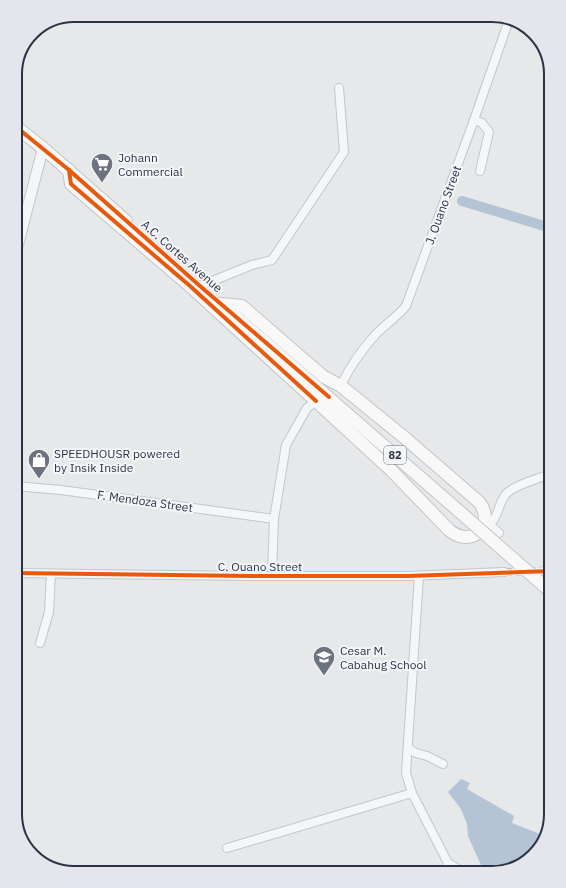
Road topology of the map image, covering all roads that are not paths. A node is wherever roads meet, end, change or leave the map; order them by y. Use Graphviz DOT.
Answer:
graph roads {
  1 [pos="507,25"];
  2 [pos="338,88"];
  3 [pos="474,120"];
  4 [pos="22,130"];
  5 [pos="43,148"];
  6 [pos="69,170"];
  7 [pos="480,171"];
  8 [pos="22,229"];
  9 [pos="200,286"];
  10 [pos="221,304"];
  11 [pos="341,386"];
  12 [pos="316,401"];
  13 [pos="544,477"];
  14 [pos="22,487"];
  15 [pos="274,519"];
  16 [pos="486,526"];
  17 [pos="500,533"];
  18 [pos="504,572"];
  19 [pos="22,573"];
  20 [pos="51,574"];
  21 [pos="272,576"];
  22 [pos="419,576"];
  23 [pos="544,586"];
  24 [pos="40,643"];
  25 [pos="409,749"];
  26 [pos="443,764"];
  27 [pos="412,793"];
  28 [pos="227,848"];
  29 [pos="448,864"];
  30 [pos="452,866"];
  1 -- 3 [label="street, J. Ouano Street"];
  2 -- 9 [label="street"];
  3 -- 7 [label="street"];
  3 -- 11 [label="street, J. Ouano Street"];
  4 -- 5 [label="main road, A.C. Cortes Avenue / 82"];
  5 -- 6 [label="main road, A.C. Cortes Avenue / 82"];
  5 -- 8 [label="street"];
  6 -- 9 [label="main road, A.C. Cortes Avenue / 82"];
  6 -- 12 [label="main road"];
  9 -- 10 [label="main road, A.C. Cortes Avenue / 82"];
  10 -- 11 [label="main road"];
  10 -- 23 [label="main road, A.C. Cortes Avenue / 82, bridge"];
  11 -- 16 [label="main road"];
  12 -- 15 [label="street"];
  12 -- 16 [label="main road"];
  13 -- 16 [label="street"];
  14 -- 15 [label="street, F. Mendoza Street"];
  15 -- 21 [label="street"];
  16 -- 17 [label="street"];
  18 -- 22 [label="street, C. Ouano Street"];
  19 -- 20 [label="street, C. Ouano Street"];
  20 -- 21 [label="street, C. Ouano Street"];
  20 -- 24 [label="street"];
  21 -- 22 [label="street, C. Ouano Street"];
  22 -- 25 [label="street"];
  25 -- 26 [label="street"];
  25 -- 27 [label="street"];
  27 -- 28 [label="street"];
  27 -- 29 [label="street"];
  29 -- 30 [label="street"];
}
